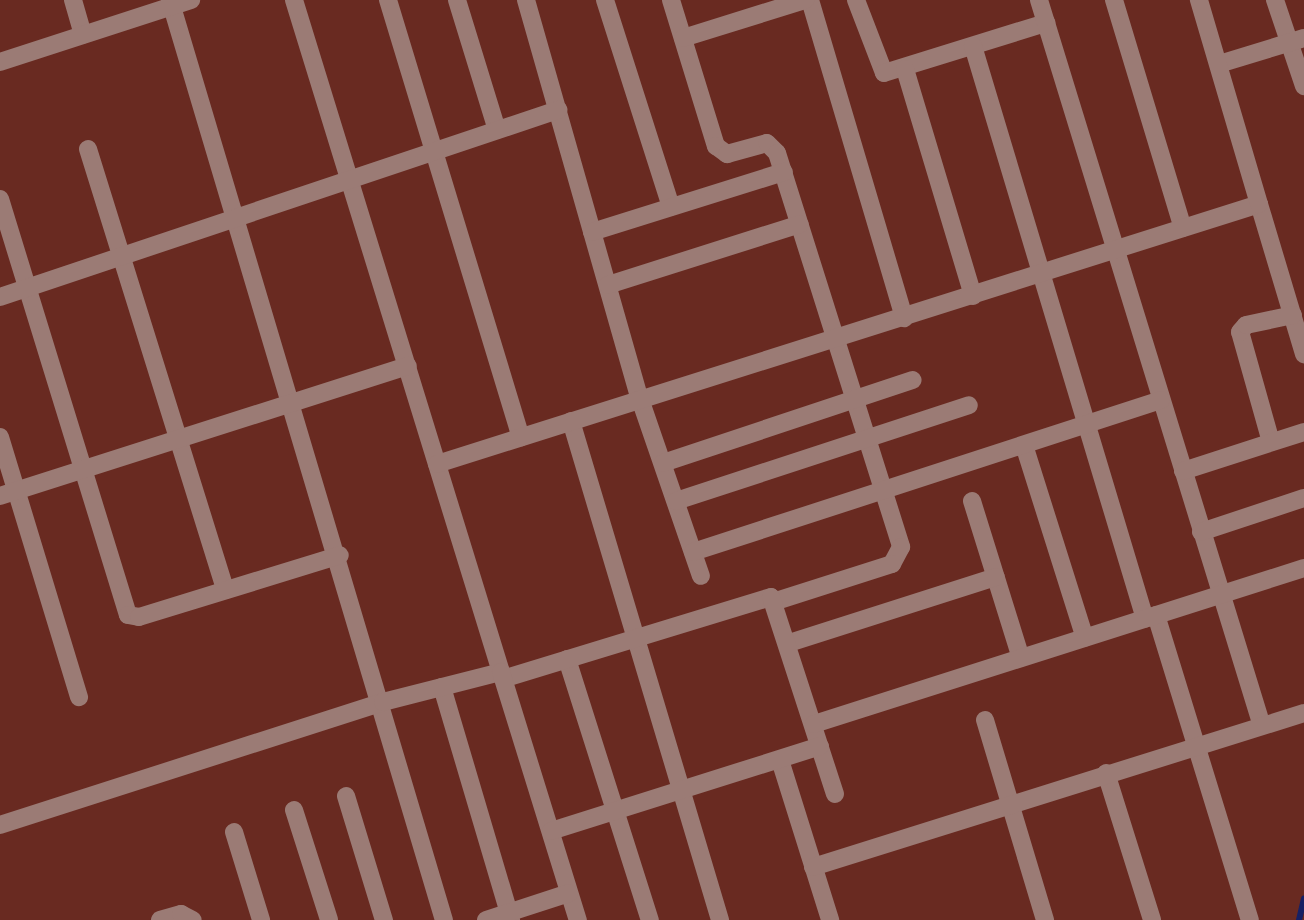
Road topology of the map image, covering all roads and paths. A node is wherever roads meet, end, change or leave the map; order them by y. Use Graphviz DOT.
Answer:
graph roads {
  1 [pos="73,0"];
  2 [pos="191,0"];
  3 [pos="294,0"];
  4 [pos="388,0"];
  5 [pos="457,0"];
  6 [pos="526,0"];
  7 [pos="605,0"];
  8 [pos="671,0"];
  9 [pos="808,0"];
  10 [pos="856,0"];
  11 [pos="1039,0"];
  12 [pos="1114,0"];
  13 [pos="1199,0"];
  14 [pos="1275,0"];
  15 [pos="171,3"];
  16 [pos="1046,23"];
  17 [pos="83,35"];
  18 [pos="683,38"];
  19 [pos="1297,41"];
  20 [pos="973,46"];
  21 [pos="0,62"];
  22 [pos="1219,64"];
  23 [pos="905,69"];
  24 [pos="1304,86"];
  25 [pos="558,110"];
  26 [pos="497,130"];
  27 [pos="88,149"];
  28 [pos="434,150"];
  29 [pos="785,172"];
  30 [pos="350,179"];
  31 [pos="0,199"];
  32 [pos="1259,204"];
  33 [pos="671,207"];
  34 [pos="239,221"];
  35 [pos="800,224"];
  36 [pos="1183,228"];
  37 [pos="592,232"];
  38 [pos="1116,253"];
  39 [pos="124,258"];
  40 [pos="1041,275"];
  41 [pos="608,285"];
  42 [pos="29,288"];
  43 [pos="973,296"];
  44 [pos="0,297"];
  45 [pos="1293,315"];
  46 [pos="904,318"];
  47 [pos="835,339"];
  48 [pos="1304,354"];
  49 [pos="408,366"];
  50 [pos="914,380"];
  51 [pos="640,400"];
  52 [pos="854,400"];
  53 [pos="1161,400"];
  54 [pos="294,402"];
  55 [pos="969,405"];
  56 [pos="571,421"];
  57 [pos="1085,425"];
  58 [pos="1304,432"];
  59 [pos="0,437"];
  60 [pos="521,437"];
  61 [pos="866,439"];
  62 [pos="177,440"];
  63 [pos="1271,442"];
  64 [pos="1024,445"];
  65 [pos="663,463"];
  66 [pos="437,464"];
  67 [pos="83,470"];
  68 [pos="1183,471"];
  69 [pos="882,491"];
  70 [pos="8,493"];
  71 [pos="1304,498"];
  72 [pos="676,501"];
  73 [pos="972,501"];
  74 [pos="1201,532"];
  75 [pos="693,552"];
  76 [pos="340,555"];
  77 [pos="1304,568"];
  78 [pos="701,576"];
  79 [pos="996,577"];
  80 [pos="225,590"];
  81 [pos="1221,595"];
  82 [pos="776,601"];
  83 [pos="1150,617"];
  84 [pos="636,637"];
  85 [pos="1085,638"];
  86 [pos="789,643"];
  87 [pos="1020,658"];
  88 [pos="567,659"];
  89 [pos="504,675"];
  90 [pos="442,687"];
  91 [pos="79,697"];
  92 [pos="383,702"];
  93 [pos="1304,713"];
  94 [pos="985,720"];
  95 [pos="1261,723"];
  96 [pos="814,724"];
  97 [pos="1195,744"];
  98 [pos="820,746"];
  99 [pos="780,760"];
  100 [pos="1106,773"];
  101 [pos="682,792"];
  102 [pos="835,794"];
  103 [pos="346,796"];
  104 [pos="1009,804"];
  105 [pos="294,810"];
  106 [pos="615,812"];
  107 [pos="0,825"];
  108 [pos="551,831"];
  109 [pos="234,832"];
  110 [pos="813,867"];
  111 [pos="569,893"];
  112 [pos="510,916"];
  113 [pos="160,920"];
  114 [pos="192,920"];
  115 [pos="261,920"];
  116 [pos="329,920"];
  117 [pos="384,920"];
  118 [pos="444,920"];
  119 [pos="486,920"];
  120 [pos="578,920"];
  121 [pos="650,920"];
  122 [pos="720,920"];
  123 [pos="830,920"];
  124 [pos="1045,920"];
  125 [pos="1152,920"];
  126 [pos="1250,920"];
  1 -- 17 [label="street"];
  2 -- 15 [label="street"];
  3 -- 30 [label="street"];
  4 -- 28 [label="street"];
  5 -- 26 [label="street"];
  6 -- 25 [label="street"];
  7 -- 33 [label="street"];
  8 -- 18 [label="street"];
  9 -- 18 [label="street"];
  9 -- 46 [label="street"];
  10 -- 23 [label="street"];
  11 -- 16 [label="street"];
  12 -- 36 [label="street"];
  13 -- 22 [label="street"];
  14 -- 19 [label="street"];
  15 -- 17 [label="street"];
  15 -- 34 [label="street"];
  16 -- 20 [label="street"];
  16 -- 38 [label="street"];
  17 -- 21 [label="street"];
  18 -- 29 [label="street"];
  19 -- 22 [label="street"];
  19 -- 24 [label="street"];
  20 -- 23 [label="street"];
  20 -- 40 [label="street"];
  22 -- 32 [label="street"];
  23 -- 43 [label="street"];
  25 -- 26 [label="street"];
  25 -- 37 [label="street"];
  26 -- 28 [label="street"];
  27 -- 39 [label="street"];
  28 -- 30 [label="street"];
  28 -- 60 [label="street"];
  29 -- 33 [label="street"];
  29 -- 35 [label="street"];
  30 -- 34 [label="street"];
  30 -- 49 [label="street"];
  31 -- 42 [label="street"];
  32 -- 36 [label="street"];
  32 -- 45 [label="street"];
  33 -- 37 [label="street"];
  34 -- 39 [label="street"];
  34 -- 54 [label="street"];
  35 -- 41 [label="street"];
  35 -- 47 [label="street"];
  36 -- 38 [label="street"];
  37 -- 41 [label="street"];
  38 -- 40 [label="street"];
  38 -- 53 [label="street"];
  39 -- 42 [label="street"];
  39 -- 62 [label="street"];
  40 -- 43 [label="street"];
  40 -- 57 [label="street"];
  41 -- 51 [label="street"];
  42 -- 44 [label="street"];
  42 -- 67 [label="street"];
  43 -- 46 [label="street"];
  45 -- 48 [label="street"];
  45 -- 63 [label="street"];
  46 -- 47 [label="street"];
  47 -- 51 [label="street"];
  47 -- 52 [label="street"];
  49 -- 54 [label="street"];
  49 -- 66 [label="street"];
  50 -- 52 [label="street"];
  51 -- 56 [label="street"];
  51 -- 65 [label="street"];
  52 -- 61 [label="street"];
  52 -- 65 [label="street"];
  53 -- 57 [label="street"];
  53 -- 68 [label="street"];
  54 -- 62 [label="street"];
  54 -- 76 [label="street"];
  55 -- 61 [label="street"];
  56 -- 60 [label="street"];
  56 -- 84 [label="street"];
  57 -- 64 [label="street"];
  57 -- 83 [label="street"];
  58 -- 63 [label="street"];
  59 -- 70 [label="street"];
  60 -- 66 [label="street"];
  61 -- 69 [label="street"];
  61 -- 72 [label="street"];
  62 -- 67 [label="street"];
  62 -- 80 [label="street"];
  63 -- 68 [label="street"];
  64 -- 69 [label="street"];
  64 -- 85 [label="street"];
  65 -- 72 [label="street"];
  66 -- 89 [label="street"];
  67 -- 70 [label="street"];
  67 -- 80 [label="street"];
  68 -- 74 [label="street"];
  69 -- 75 [label="street"];
  69 -- 82 [label="street"];
  70 -- 91 [label="street"];
  71 -- 74 [label="street"];
  72 -- 75 [label="street"];
  73 -- 79 [label="street"];
  74 -- 81 [label="street"];
  75 -- 78 [label="street"];
  76 -- 80 [label="street"];
  76 -- 92 [label="street"];
  77 -- 81 [label="street"];
  79 -- 86 [label="street"];
  79 -- 87 [label="street"];
  81 -- 83 [label="street"];
  81 -- 95 [label="street"];
  82 -- 84 [label="street"];
  82 -- 86 [label="street"];
  83 -- 85 [label="street"];
  83 -- 97 [label="street"];
  84 -- 88 [label="street"];
  84 -- 101 [label="street"];
  85 -- 87 [label="street"];
  86 -- 96 [label="street"];
  87 -- 96 [label="street"];
  88 -- 89 [label="street"];
  88 -- 106 [label="street"];
  89 -- 90 [label="street"];
  89 -- 108 [label="street"];
  90 -- 92 [label="street"];
  90 -- 112 [label="street"];
  92 -- 107 [label="street"];
  92 -- 118 [label="street"];
  93 -- 95 [label="street"];
  94 -- 104 [label="street"];
  95 -- 97 [label="street"];
  96 -- 98 [label="street"];
  97 -- 100 [label="street"];
  97 -- 126 [label="street"];
  98 -- 99 [label="street"];
  98 -- 102 [label="street"];
  99 -- 101 [label="street"];
  99 -- 110 [label="street"];
  100 -- 104 [label="street"];
  100 -- 125 [label="street"];
  101 -- 106 [label="street"];
  101 -- 122 [label="street"];
  103 -- 117 [label="street"];
  104 -- 110 [label="street"];
  104 -- 124 [label="street"];
  105 -- 116 [label="street"];
  106 -- 108 [label="street"];
  106 -- 121 [label="street"];
  108 -- 111 [label="street"];
  109 -- 115 [label="street"];
  110 -- 123 [label="street"];
  111 -- 112 [label="street"];
  111 -- 120 [label="street"];
  112 -- 119 [label="street"];
  113 -- 114 [label="street"];
}
